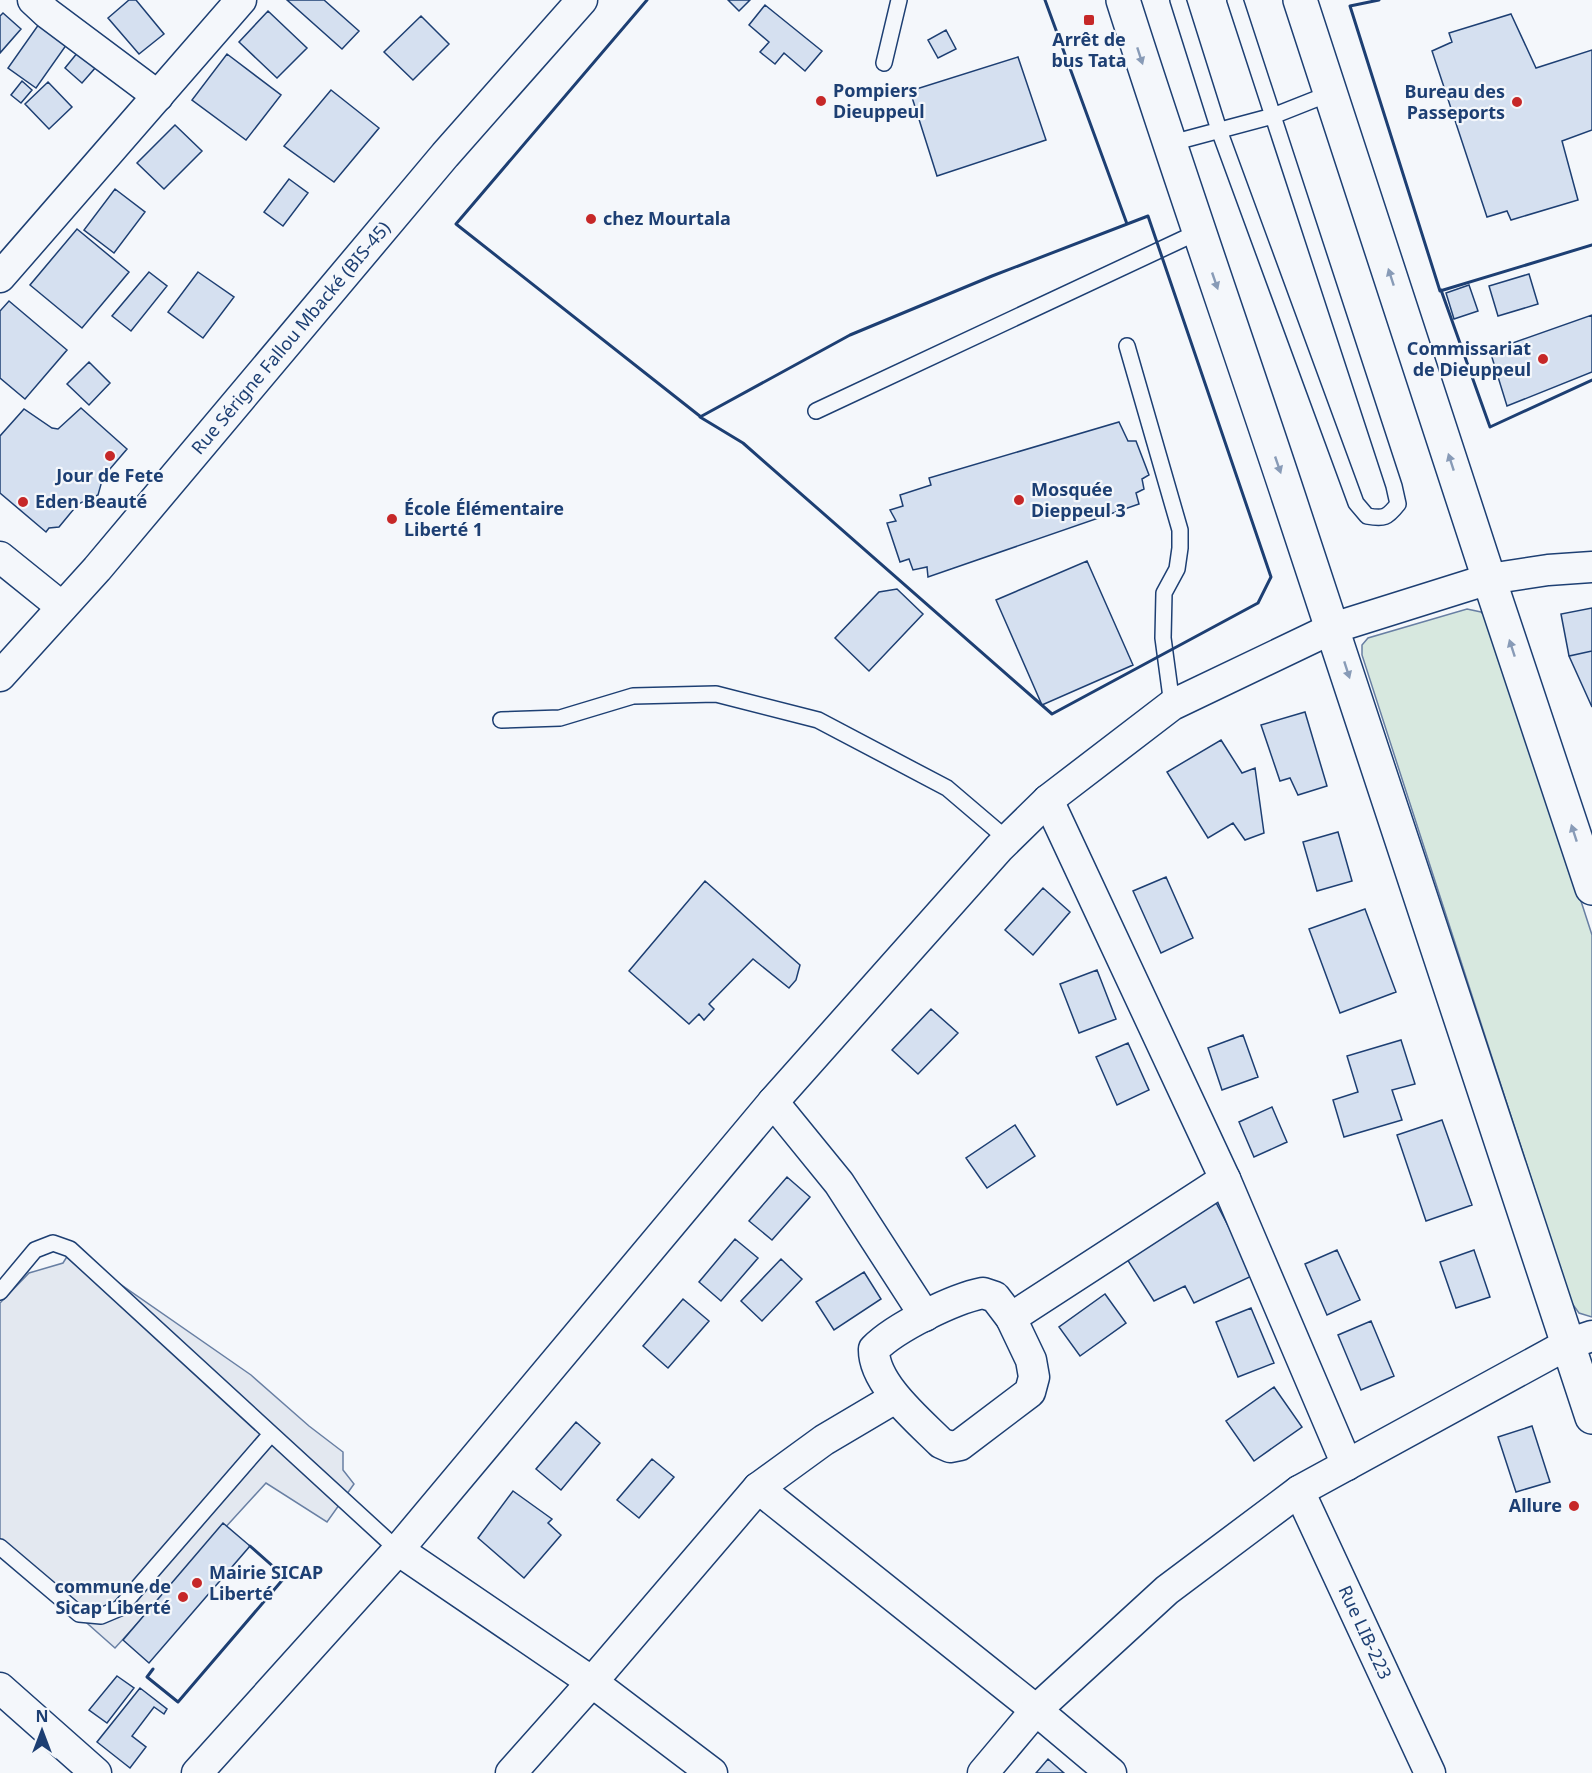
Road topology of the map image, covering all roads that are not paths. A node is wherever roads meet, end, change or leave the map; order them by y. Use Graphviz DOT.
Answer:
graph roads {
  1 [pos="33,0"];
  2 [pos="241,0"];
  3 [pos="582,0"];
  4 [pos="898,0"];
  5 [pos="1123,0"];
  6 [pos="1178,0"];
  7 [pos="1235,0"];
  8 [pos="1300,0"];
  9 [pos="884,63"];
  10 [pos="1331,93"];
  11 [pos="158,96"];
  12 [pos="1273,116"];
  13 [pos="1220,130"];
  14 [pos="1168,144"];
  15 [pos="1198,232"];
  16 [pos="0,277"];
  17 [pos="1126,346"];
  18 [pos="816,411"];
  19 [pos="0,557"];
  20 [pos="1592,567"];
  21 [pos="1489,579"];
  22 [pos="62,607"];
  23 [pos="1332,628"];
  24 [pos="0,676"];
  25 [pos="1172,705"];
  26 [pos="501,720"];
  27 [pos="1048,800"];
  28 [pos="1008,840"];
  29 [pos="1592,888"];
  30 [pos="773,1102"];
  31 [pos="1225,1179"];
  32 [pos="0,1292"];
  33 [pos="926,1316"];
  34 [pos="1011,1318"];
  35 [pos="1580,1340"];
  36 [pos="895,1398"];
  37 [pos="1592,1417"];
  38 [pos="271,1434"];
  39 [pos="1347,1465"];
  40 [pos="758,1488"];
  41 [pos="1299,1491"];
  42 [pos="0,1547"];
  43 [pos="398,1550"];
  44 [pos="592,1682"];
  45 [pos="0,1688"];
  46 [pos="1036,1710"];
  47 [pos="96,1773"];
  48 [pos="197,1773"];
  49 [pos="511,1773"];
  50 [pos="712,1773"];
  51 [pos="983,1773"];
  52 [pos="1111,1773"];
  53 [pos="1430,1773"];
  1 -- 11 [label="street"];
  2 -- 11 [label="street"];
  3 -- 22 [label="street, Rue Sérigne Fallou Mbacké (BIS-45)"];
  4 -- 9 [label="lane"];
  5 -- 14 [label="street, one-way"];
  6 -- 13 [label="lane"];
  7 -- 12 [label="lane"];
  8 -- 10 [label="street"];
  10 -- 12 [label="lane"];
  21 -- 10 [label="street, one-way"];
  11 -- 16 [label="street"];
  12 -- 13 [label="lane"];
  12 -- 13 [label="lane"];
  13 -- 14 [label="lane"];
  14 -- 15 [label="street"];
  15 -- 18 [label="lane"];
  15 -- 23 [label="street, one-way"];
  17 -- 25 [label="lane"];
  19 -- 22 [label="street"];
  20 -- 21 [label="street"];
  21 -- 23 [label="street"];
  29 -- 21 [label="street, one-way"];
  22 -- 24 [label="street, Rue Sérigne Fallou Mbacké (BIS-45)"];
  23 -- 25 [label="street"];
  23 -- 35 [label="street, one-way"];
  25 -- 27 [label="street"];
  26 -- 28 [label="lane"];
  27 -- 28 [label="street"];
  27 -- 31 [label="street"];
  28 -- 30 [label="street"];
  30 -- 33 [label="street"];
  30 -- 43 [label="street"];
  31 -- 34 [label="street"];
  31 -- 39 [label="street"];
  32 -- 38 [label="lane"];
  33 -- 34 [label="street"];
  33 -- 36 [label="street"];
  34 -- 36 [label="street"];
  35 -- 37 [label="street"];
  35 -- 39 [label="street"];
  36 -- 40 [label="street"];
  38 -- 42 [label="lane"];
  38 -- 43 [label="lane"];
  39 -- 41 [label="street"];
  40 -- 44 [label="street"];
  40 -- 46 [label="street"];
  41 -- 46 [label="street"];
  41 -- 53 [label="street, Rue LIB-223"];
  43 -- 44 [label="street"];
  43 -- 48 [label="street"];
  44 -- 49 [label="street"];
  44 -- 50 [label="street"];
  45 -- 47 [label="street"];
  46 -- 51 [label="street"];
  46 -- 52 [label="street"];
}
